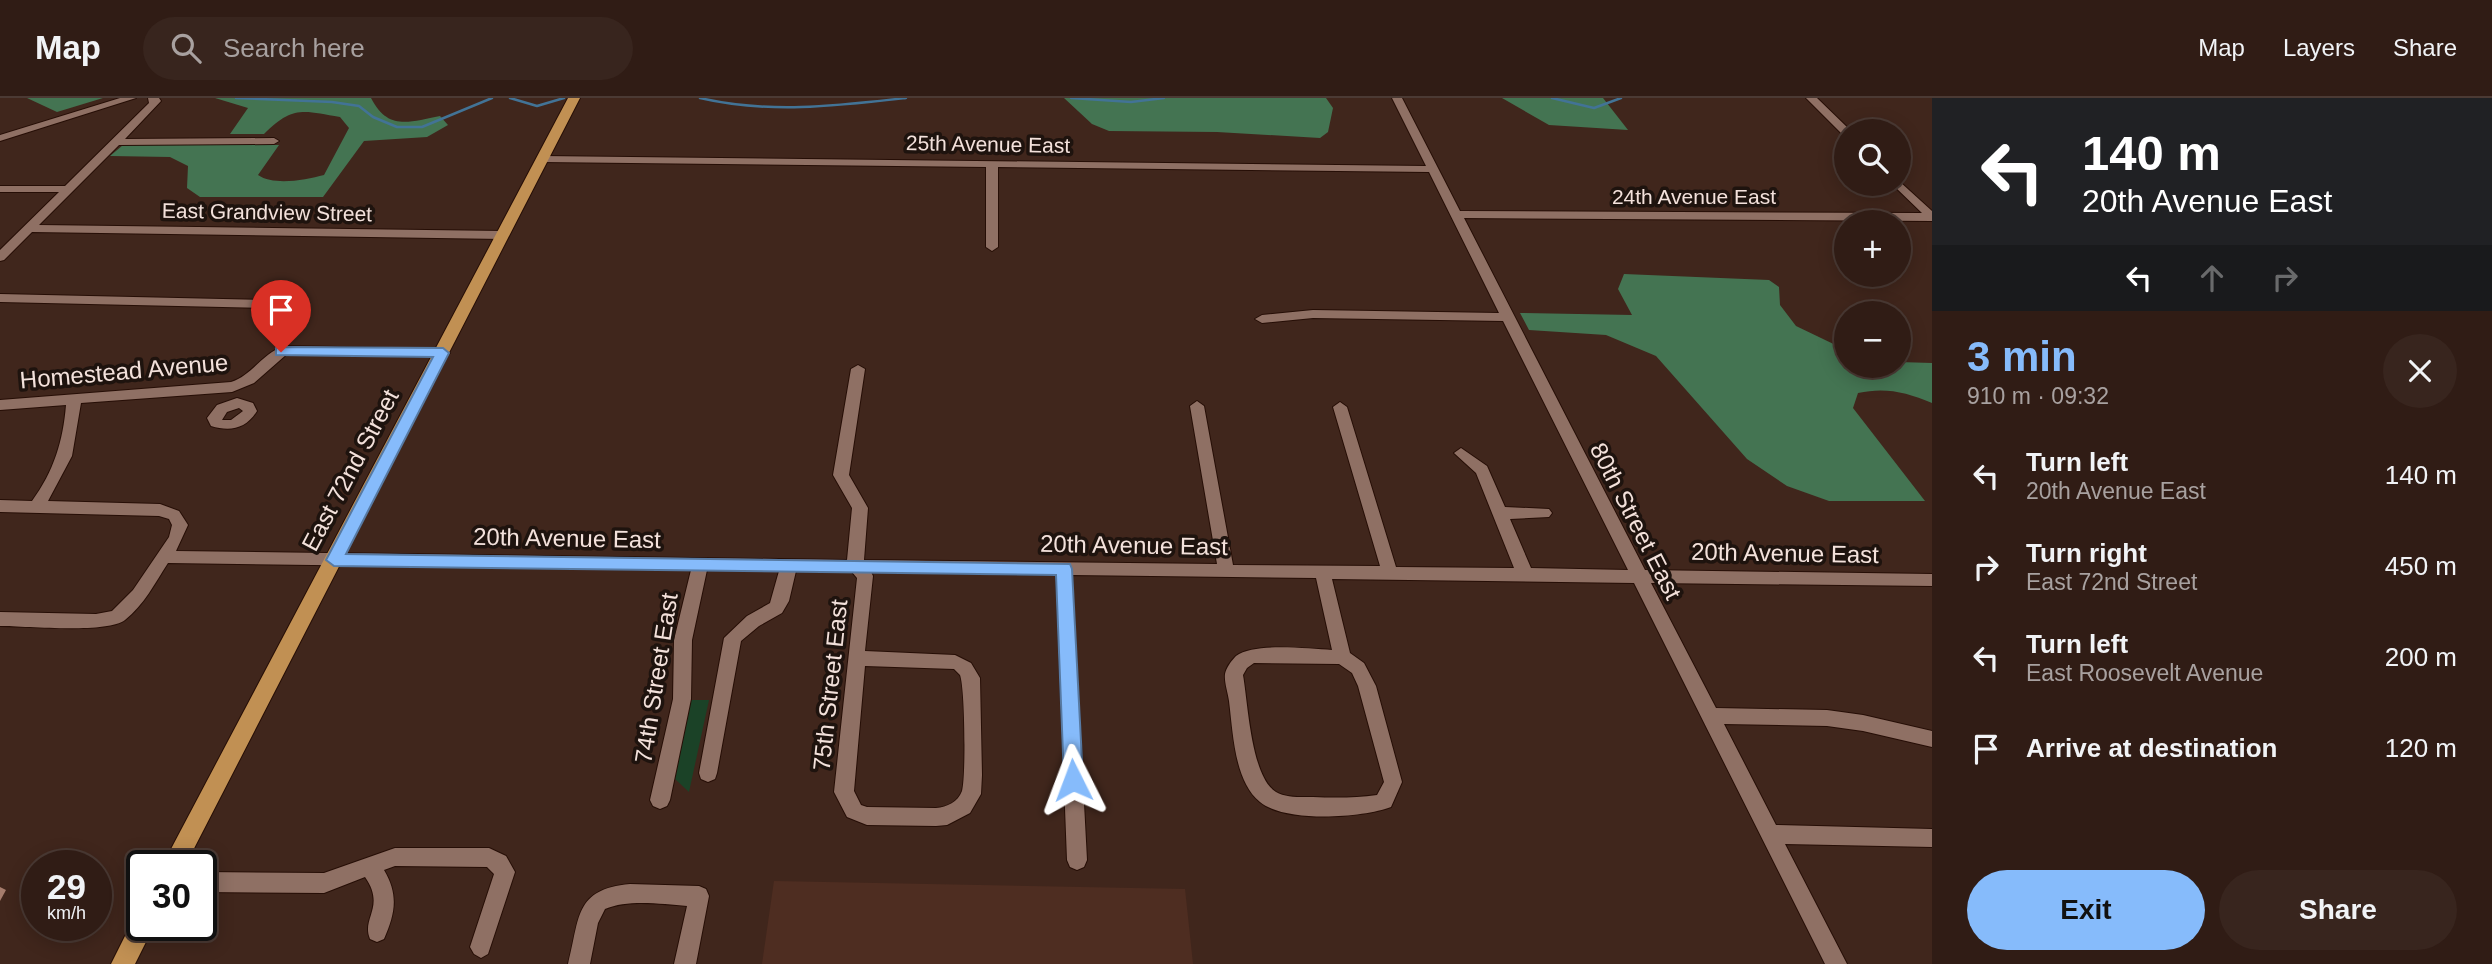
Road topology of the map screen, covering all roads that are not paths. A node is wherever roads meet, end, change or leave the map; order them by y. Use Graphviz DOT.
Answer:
graph roads {
  1 [pos="131,98"];
  2 [pos="153,98"];
  3 [pos="574,98"];
  4 [pos="1397,98"];
  5 [pos="1811,98"];
  6 [pos="1834,120"];
  7 [pos="0,138"];
  8 [pos="274,141"];
  9 [pos="118,142"];
  10 [pos="542,159"];
  11 [pos="992,163"];
  12 [pos="1433,169"];
  13 [pos="6,189"];
  14 [pos="68,189"];
  15 [pos="1910,196"];
  16 [pos="0,200"];
  17 [pos="1455,214"];
  18 [pos="1932,217"];
  19 [pos="30,228"];
  20 [pos="503,235"];
  21 [pos="992,247"];
  22 [pos="0,257"];
  23 [pos="0,298"];
  24 [pos="266,304"];
  25 [pos="1507,317"];
  26 [pos="1262,319"];
  27 [pos="443,353"];
  28 [pos="858,369"];
  29 [pos="232,387"];
  30 [pos="74,400"];
  31 [pos="232,404"];
  32 [pos="0,405"];
  33 [pos="1197,406"];
  34 [pos="1340,407"];
  35 [pos="1461,453"];
  36 [pos="0,506"];
  37 [pos="37,506"];
  38 [pos="1499,513"];
  39 [pos="1544,513"];
  40 [pos="164,557"];
  41 [pos="334,560"];
  42 [pos="701,563"];
  43 [pos="789,564"];
  44 [pos="855,565"];
  45 [pos="1064,569"];
  46 [pos="1226,570"];
  47 [pos="1390,572"];
  48 [pos="1323,573"];
  49 [pos="1525,574"];
  50 [pos="1637,575"];
  51 [pos="1932,580"];
  52 [pos="0,619"];
  53 [pos="1342,657"];
  54 [pos="856,658"];
  55 [pos="1710,716"];
  56 [pos="1932,739"];
  57 [pos="708,773"];
  58 [pos="660,800"];
  59 [pos="1770,834"];
  60 [pos="1932,838"];
  61 [pos="181,850"];
  62 [pos="1077,860"];
  63 [pos="370,867"];
  64 [pos="217,882"];
  65 [pos="377,932"];
  66 [pos="134,941"];
  67 [pos="481,947"];
  68 [pos="123,964"];
  69 [pos="579,964"];
  70 [pos="685,964"];
  71 [pos="1836,964"];
  1 -- 7 [label="street"];
  2 -- 9 [label="street"];
  3 -- 10 [label="main road, East 72nd Street"];
  4 -- 12 [label="street, 80th Street East"];
  5 -- 6 [label="street"];
  8 -- 9 [label="street"];
  9 -- 14 [label="street"];
  10 -- 11 [label="street, 25th Avenue East"];
  10 -- 20 [label="main road, East 72nd Street"];
  11 -- 12 [label="street, 25th Avenue East"];
  11 -- 21 [label="street"];
  12 -- 17 [label="street, 80th Street East"];
  13 -- 14 [label="street"];
  13 -- 16 [label="street"];
  14 -- 19 [label="street"];
  15 -- 18 [label="street"];
  17 -- 18 [label="street, 24th Avenue East"];
  17 -- 25 [label="street, 80th Street East"];
  19 -- 20 [label="street, East Grandview Street"];
  19 -- 22 [label="street"];
  20 -- 27 [label="main road, East 72nd Street"];
  23 -- 24 [label="street"];
  25 -- 26 [label="street"];
  25 -- 50 [label="street, 80th Street East"];
  27 -- 29 [label="street, Homestead Avenue"];
  27 -- 41 [label="main road, East 72nd Street"];
  28 -- 44 [label="street, 75th Street East"];
  29 -- 30 [label="street, Homestead Avenue"];
  29 -- 31 [label="street"];
  30 -- 32 [label="street, Homestead Avenue"];
  30 -- 37 [label="street"];
  33 -- 46 [label="street"];
  34 -- 47 [label="street"];
  35 -- 38 [label="street"];
  36 -- 37 [label="street"];
  37 -- 40 [label="street"];
  38 -- 39 [label="street"];
  38 -- 49 [label="street"];
  40 -- 41 [label="street, 20th Avenue East"];
  40 -- 52 [label="street"];
  41 -- 42 [label="street, 20th Avenue East"];
  41 -- 61 [label="main road, East 72nd Street"];
  42 -- 43 [label="street, 20th Avenue East"];
  42 -- 58 [label="street, 74th Street East"];
  43 -- 44 [label="street, 20th Avenue East"];
  43 -- 57 [label="street"];
  44 -- 45 [label="street, 20th Avenue East"];
  44 -- 54 [label="street, 75th Street East"];
  45 -- 46 [label="street, 20th Avenue East"];
  45 -- 62 [label="street"];
  46 -- 48 [label="street, 20th Avenue East"];
  47 -- 48 [label="street, 20th Avenue East"];
  47 -- 49 [label="street, 20th Avenue East"];
  48 -- 53 [label="street"];
  49 -- 50 [label="street, 20th Avenue East"];
  50 -- 51 [label="street, 20th Avenue East"];
  50 -- 55 [label="street, 80th Street East"];
  53 -- 53 [label="street"];
  54 -- 54 [label="street, 75th Street East"];
  55 -- 56 [label="street"];
  55 -- 59 [label="street, 80th Street East"];
  59 -- 60 [label="street"];
  59 -- 71 [label="street, 80th Street East"];
  63 -- 64 [label="street"];
  63 -- 65 [label="street"];
  63 -- 67 [label="street"];
  66 -- 68 [label="main road"];
  69 -- 70 [label="street"];
}
